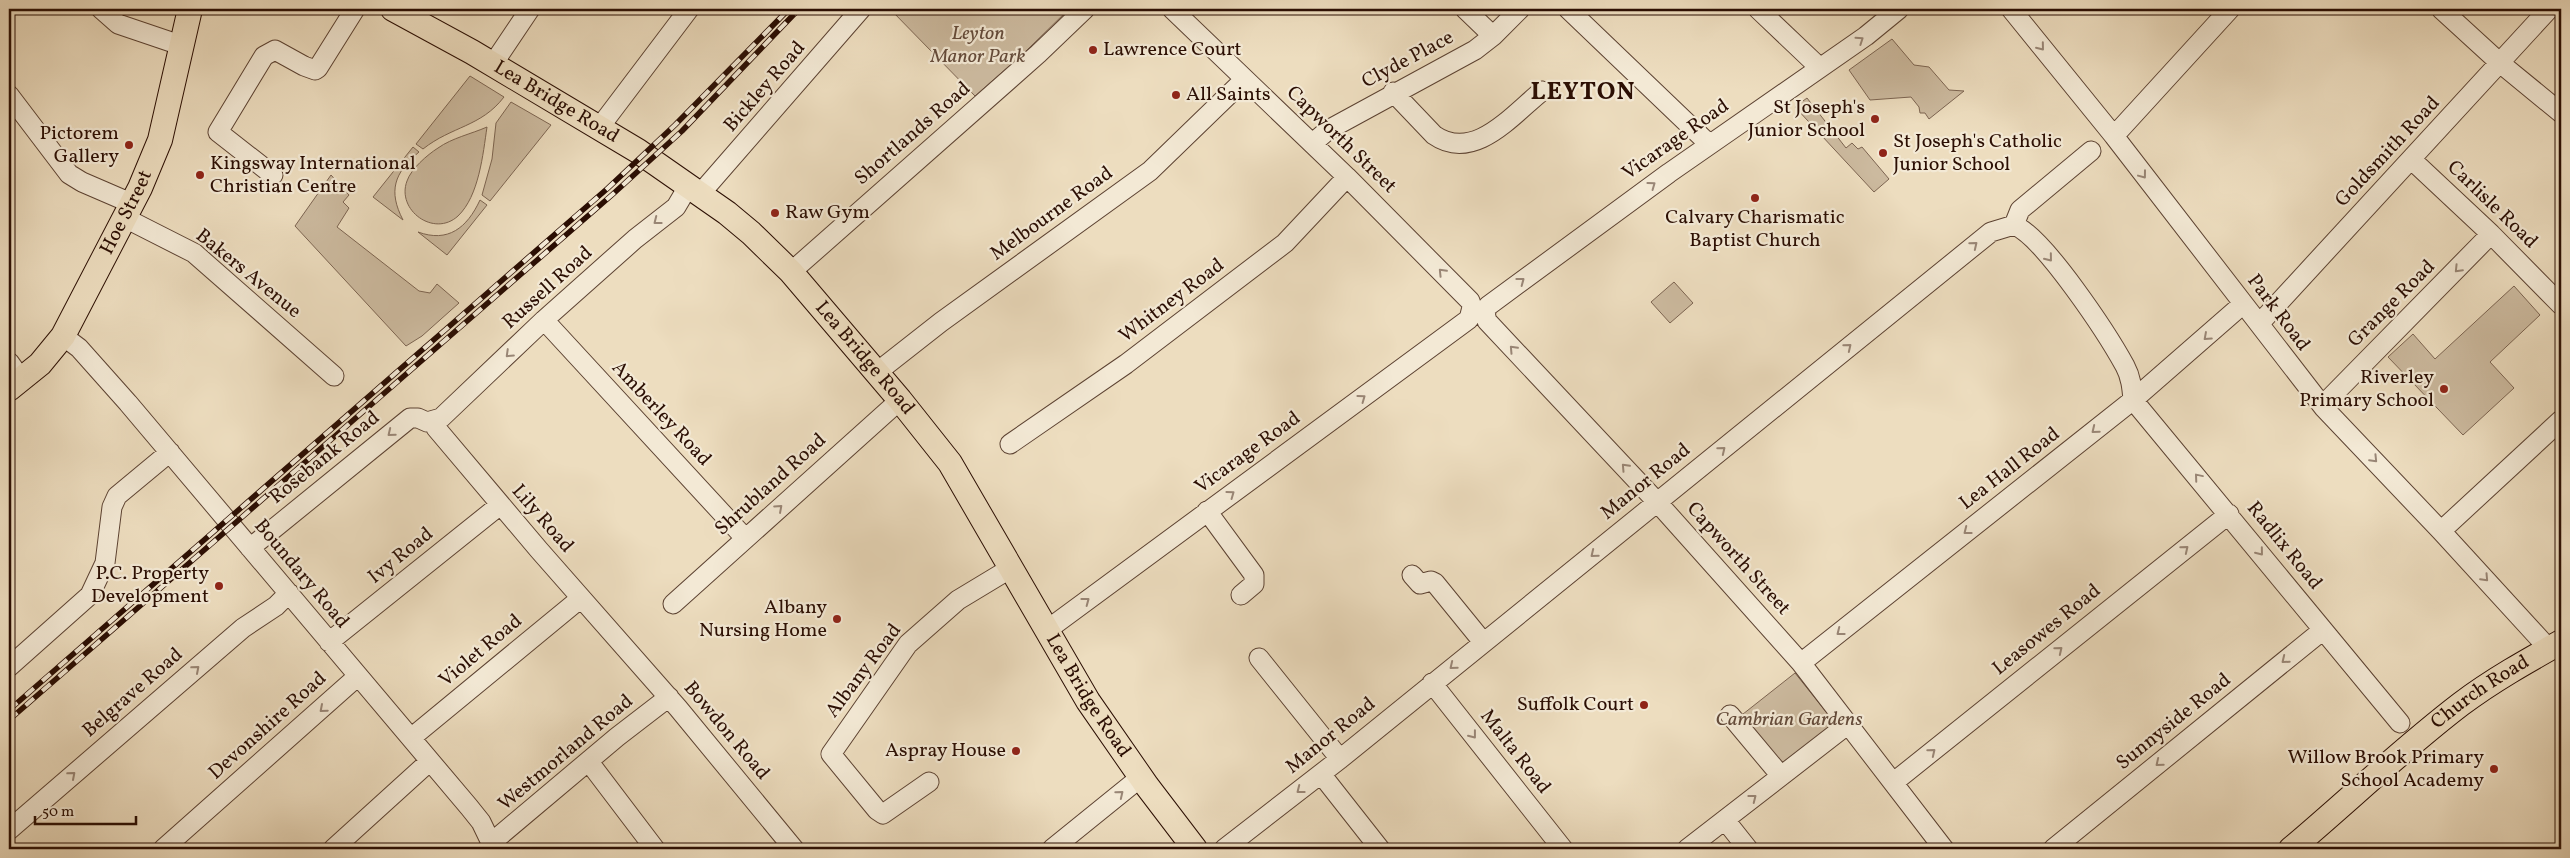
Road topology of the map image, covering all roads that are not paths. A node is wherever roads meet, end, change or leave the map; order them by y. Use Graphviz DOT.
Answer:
graph roads {
  1 [pos="101,9"];
  2 [pos="190,9"];
  3 [pos="354,9"];
  4 [pos="393,9"];
  5 [pos="530,9"];
  6 [pos="689,9"];
  7 [pos="861,9"];
  8 [pos="1085,9"];
  9 [pos="1172,9"];
  10 [pos="1465,9"];
  11 [pos="1520,9"];
  12 [pos="1568,9"];
  13 [pos="1758,9"];
  14 [pos="1899,9"];
  15 [pos="2011,9"];
  16 [pos="2230,9"];
  17 [pos="2441,9"];
  18 [pos="2549,9"];
  19 [pos="1493,36"];
  20 [pos="180,45"];
  21 [pos="2500,63"];
  22 [pos="493,64"];
  23 [pos="1819,67"];
  24 [pos="1245,79"];
  25 [pos="1542,91"];
  26 [pos="1393,92"];
  27 [pos="9,95"];
  28 [pos="2561,113"];
  29 [pos="598,128"];
  30 [pos="2114,136"];
  31 [pos="1313,143"];
  32 [pos="1709,144"];
  33 [pos="2091,151"];
  34 [pos="2412,160"];
  35 [pos="272,175"];
  36 [pos="1347,177"];
  37 [pos="694,189"];
  38 [pos="129,211"];
  39 [pos="2014,225"];
  40 [pos="2491,234"];
  41 [pos="791,272"];
  42 [pos="2243,304"];
  43 [pos="2561,305"];
  44 [pos="1479,311"];
  45 [pos="544,320"];
  46 [pos="2259,324"];
  47 [pos="63,336"];
  48 [pos="876,373"];
  49 [pos="334,376"];
  50 [pos="13,377"];
  51 [pos="900,400"];
  52 [pos="2133,400"];
  53 [pos="2323,405"];
  54 [pos="2561,420"];
  55 [pos="434,422"];
  56 [pos="1010,444"];
  57 [pos="170,452"];
  58 [pos="1658,503"];
  59 [pos="500,505"];
  60 [pos="1207,511"];
  61 [pos="2229,514"];
  62 [pos="2441,530"];
  63 [pos="745,538"];
  64 [pos="250,548"];
  65 [pos="1011,568"];
  66 [pos="1412,575"];
  67 [pos="289,593"];
  68 [pos="1241,595"];
  69 [pos="581,598"];
  70 [pos="673,604"];
  71 [pos="1047,630"];
  72 [pos="2323,630"];
  73 [pos="329,642"];
  74 [pos="1483,642"];
  75 [pos="621,644"];
  76 [pos="2555,645"];
  77 [pos="1259,658"];
  78 [pos="1801,663"];
  79 [pos="9,667"];
  80 [pos="358,676"];
  81 [pos="1432,682"];
  82 [pos="669,697"];
  83 [pos="1730,715"];
  84 [pos="2400,723"];
  85 [pos="1847,725"];
  86 [pos="411,738"];
  87 [pos="1340,759"];
  88 [pos="430,761"];
  89 [pos="588,762"];
  90 [pos="1321,774"];
  91 [pos="1781,776"];
  92 [pos="1141,777"];
  93 [pos="929,782"];
  94 [pos="1894,782"];
  95 [pos="1725,820"];
  96 [pos="9,830"];
  97 [pos="493,846"];
  98 [pos="164,849"];
  99 [pos="333,849"];
  100 [pos="655,849"];
  101 [pos="794,849"];
  102 [pos="1052,849"];
  103 [pos="1195,849"];
  104 [pos="1224,849"];
  105 [pos="1380,849"];
  106 [pos="1563,849"];
  107 [pos="1687,849"];
  108 [pos="1748,849"];
  109 [pos="1944,849"];
  110 [pos="2053,849"];
  111 [pos="2291,849"];
  1 -- 20 [label="street"];
  2 -- 20 [label="main road, Hoe Street"];
  3 -- 35 [label="street"];
  4 -- 22 [label="main road, Lea Bridge Road"];
  5 -- 22 [label="street"];
  6 -- 29 [label="street"];
  7 -- 37 [label="street, Bickley Road"];
  8 -- 41 [label="street, Shortlands Road"];
  9 -- 24 [label="street, Capworth Street"];
  10 -- 19 [label="street"];
  11 -- 19 [label="street, Clyde Place"];
  12 -- 32 [label="street"];
  13 -- 23 [label="street"];
  23 -- 14 [label="street, Vicarage Road, one-way"];
  15 -- 30 [label="street, Park Road, one-way"];
  16 -- 30 [label="street"];
  17 -- 21 [label="street"];
  18 -- 21 [label="street, Goldsmith Road"];
  19 -- 26 [label="street, Clyde Place"];
  20 -- 38 [label="main road, Hoe Street"];
  21 -- 28 [label="street"];
  21 -- 34 [label="street, Goldsmith Road"];
  22 -- 29 [label="main road, Lea Bridge Road"];
  23 -- 32 [label="street, Vicarage Road"];
  24 -- 31 [label="street, Capworth Street"];
  24 -- 48 [label="street, Melbourne Road"];
  25 -- 26 [label="street"];
  26 -- 31 [label="street, Clyde Place"];
  27 -- 38 [label="street, Bakers Avenue"];
  29 -- 37 [label="main road, Lea Bridge Road"];
  30 -- 42 [label="street, Park Road, one-way"];
  31 -- 36 [label="street, Capworth Street"];
  44 -- 32 [label="street, Vicarage Road, one-way"];
  33 -- 39 [label="street"];
  34 -- 40 [label="street, Carlisle Road"];
  34 -- 46 [label="street, Goldsmith Road"];
  44 -- 36 [label="street, Capworth Street, one-way"];
  36 -- 56 [label="street, Whitney Road"];
  37 -- 41 [label="main road, Lea Bridge Road"];
  37 -- 45 [label="street, Russell Road, one-way"];
  38 -- 47 [label="main road, Hoe Street"];
  38 -- 49 [label="street, Bakers Avenue"];
  39 -- 52 [label="street, one-way"];
  58 -- 39 [label="street, Manor Road, one-way"];
  40 -- 43 [label="street, Carlisle Road"];
  40 -- 53 [label="street, Grange Road, one-way"];
  41 -- 48 [label="main road, Lea Bridge Road"];
  42 -- 46 [label="street, Park Road"];
  42 -- 52 [label="street, Lea Hall Road, one-way"];
  58 -- 44 [label="street, Capworth Street, one-way"];
  60 -- 44 [label="street, Vicarage Road, one-way"];
  45 -- 55 [label="street, Russell Road, one-way"];
  45 -- 63 [label="street, Amberley Road"];
  46 -- 53 [label="street, Park Road"];
  47 -- 50 [label="main road, Hoe Street"];
  47 -- 57 [label="street, Boundary Road"];
  48 -- 51 [label="main road, Lea Bridge Road"];
  63 -- 51 [label="street, Shrubland Road, one-way"];
  51 -- 65 [label="main road, Lea Bridge Road"];
  61 -- 52 [label="street, Radlix Road, one-way"];
  52 -- 78 [label="street, Lea Hall Road, one-way"];
  53 -- 62 [label="street, Park Road, one-way"];
  54 -- 62 [label="street"];
  55 -- 59 [label="street, Lily Road"];
  55 -- 64 [label="street, Rosebank Road, one-way"];
  57 -- 64 [label="street, Boundary Road"];
  57 -- 79 [label="street"];
  58 -- 74 [label="street, Manor Road, one-way"];
  58 -- 78 [label="street, Capworth Street"];
  59 -- 69 [label="street, Lily Road"];
  59 -- 73 [label="street, Ivy Road"];
  60 -- 68 [label="street"];
  71 -- 60 [label="street, Vicarage Road, one-way"];
  61 -- 72 [label="street, Radlix Road, one-way"];
  94 -- 61 [label="street, Leasowes Road, one-way"];
  62 -- 76 [label="street, Park Road, one-way"];
  63 -- 70 [label="street, Shrubland Road"];
  64 -- 67 [label="street, Boundary Road"];
  65 -- 71 [label="main road, Lea Bridge Road"];
  65 -- 93 [label="street, Albany Road"];
  66 -- 74 [label="street"];
  67 -- 73 [label="street, Boundary Road"];
  96 -- 67 [label="street, Belgrave Road, one-way"];
  69 -- 75 [label="street, Lily Road"];
  69 -- 86 [label="street, Violet Road"];
  71 -- 92 [label="main road, Lea Bridge Road"];
  72 -- 84 [label="street, Radlix Road"];
  72 -- 110 [label="street, Sunnyside Road, one-way"];
  73 -- 80 [label="street, Boundary Road"];
  74 -- 81 [label="street, Manor Road, one-way"];
  75 -- 82 [label="street, Bowdon Road"];
  76 -- 111 [label="main road, Church Road"];
  77 -- 87 [label="street"];
  78 -- 85 [label="street, Capworth Street"];
  80 -- 86 [label="street, Boundary Road"];
  80 -- 98 [label="street, Devonshire Road, one-way"];
  81 -- 87 [label="street, Manor Road"];
  81 -- 106 [label="street, Malta Road, one-way"];
  82 -- 89 [label="street, Westmorland Road"];
  82 -- 101 [label="street, Bowdon Road"];
  83 -- 91 [label="street"];
  85 -- 91 [label="street"];
  85 -- 94 [label="street, Capworth Street"];
  86 -- 88 [label="street, Boundary Road"];
  87 -- 90 [label="street, Manor Road"];
  88 -- 97 [label="street, Boundary Road"];
  88 -- 99 [label="street"];
  89 -- 97 [label="street, Westmorland Road"];
  89 -- 100 [label="street"];
  90 -- 104 [label="street, Manor Road, one-way"];
  90 -- 105 [label="street"];
  95 -- 91 [label="street, one-way"];
  102 -- 92 [label="street, one-way"];
  92 -- 103 [label="main road, Lea Bridge Road"];
  94 -- 109 [label="street, Capworth Street"];
  95 -- 107 [label="street"];
  95 -- 108 [label="street"];
}
